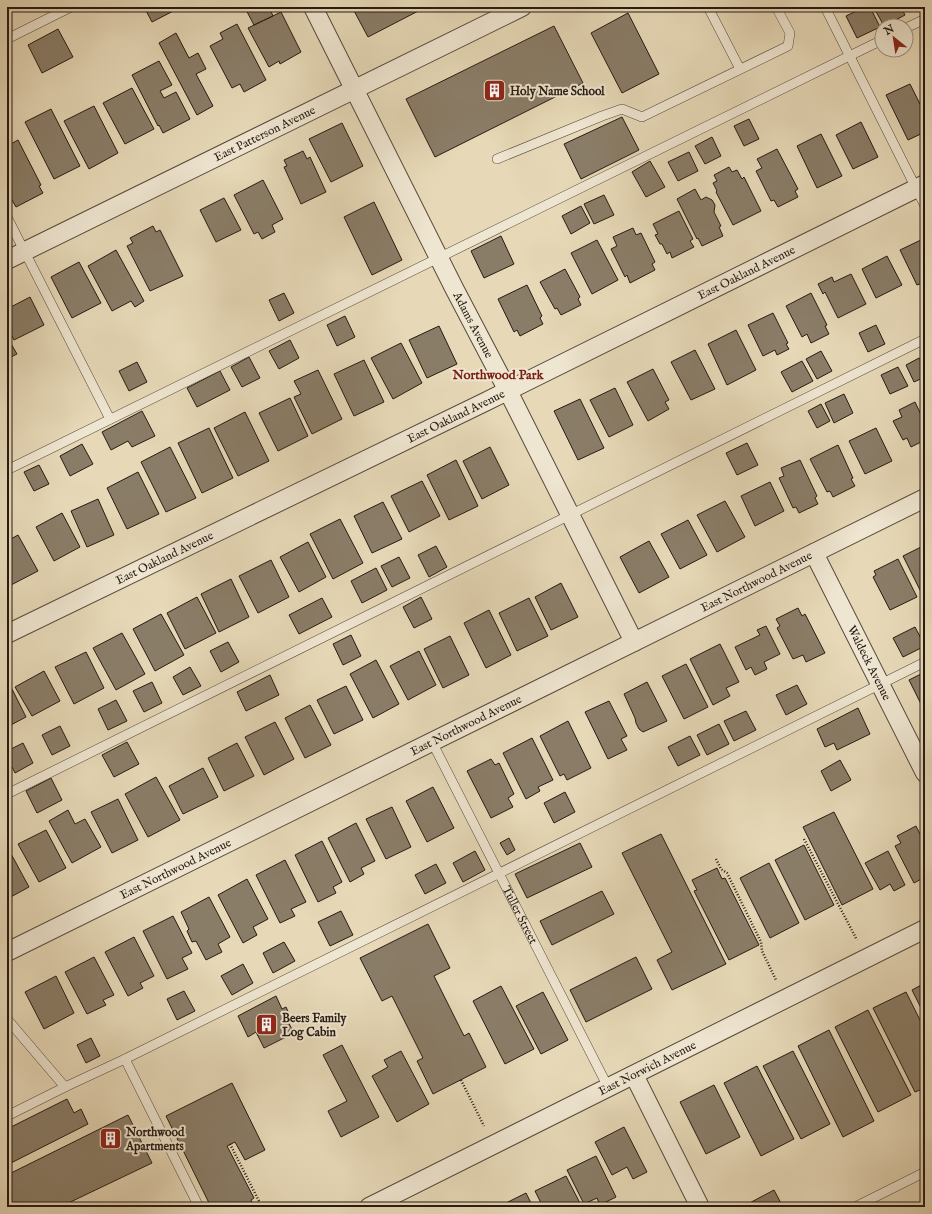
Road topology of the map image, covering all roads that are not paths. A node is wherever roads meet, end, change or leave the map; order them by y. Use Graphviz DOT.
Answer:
graph roads {
  1 [pos="71,7"];
  2 [pos="313,7"];
  3 [pos="522,7"];
  4 [pos="708,7"];
  5 [pos="776,7"];
  6 [pos="824,7"];
  7 [pos="925,19"];
  8 [pos="914,24"];
  9 [pos="7,39"];
  10 [pos="874,44"];
  11 [pos="849,56"];
  12 [pos="740,69"];
  13 [pos="354,90"];
  14 [pos="497,159"];
  15 [pos="921,186"];
  16 [pos="925,206"];
  17 [pos="7,218"];
  18 [pos="24,252"];
  19 [pos="438,258"];
  20 [pos="7,260"];
  21 [pos="925,339"];
  22 [pos="508,391"];
  23 [pos="110,419"];
  24 [pos="7,470"];
  25 [pos="925,498"];
  26 [pos="570,515"];
  27 [pos="814,553"];
  28 [pos="7,634"];
  29 [pos="634,642"];
  30 [pos="925,662"];
  31 [pos="880,684"];
  32 [pos="432,742"];
  33 [pos="925,773"];
  34 [pos="7,794"];
  35 [pos="499,874"];
  36 [pos="925,929"];
  37 [pos="7,952"];
  38 [pos="7,1019"];
  39 [pos="124,1059"];
  40 [pos="634,1075"];
  41 [pos="65,1087"];
  42 [pos="608,1087"];
  43 [pos="7,1116"];
  44 [pos="925,1172"];
  45 [pos="199,1207"];
  46 [pos="369,1207"];
  47 [pos="700,1207"];
  48 [pos="855,1207"];
  1 -- 9 [label="lane"];
  2 -- 13 [label="street, Adams Avenue"];
  3 -- 13 [label="street, East Patterson Avenue"];
  4 -- 12 [label="lane"];
  5 -- 12 [label="lane"];
  6 -- 11 [label="lane"];
  7 -- 8 [label="lane"];
  10 -- 11 [label="lane"];
  11 -- 15 [label="lane"];
  11 -- 19 [label="lane"];
  12 -- 14 [label="lane"];
  13 -- 18 [label="street, East Patterson Avenue"];
  13 -- 19 [label="street, Adams Avenue"];
  15 -- 16 [label="lane"];
  15 -- 22 [label="street, East Oakland Avenue"];
  17 -- 18 [label="lane"];
  18 -- 20 [label="street, East Patterson Avenue"];
  18 -- 23 [label="lane"];
  19 -- 22 [label="street, Adams Avenue"];
  19 -- 23 [label="lane"];
  21 -- 26 [label="lane"];
  22 -- 26 [label="street, Adams Avenue"];
  22 -- 28 [label="street, East Oakland Avenue"];
  23 -- 24 [label="lane"];
  25 -- 27 [label="street, East Northwood Avenue"];
  26 -- 29 [label="street, Adams Avenue"];
  26 -- 34 [label="lane"];
  27 -- 29 [label="street, East Northwood Avenue"];
  27 -- 31 [label="street, Waldeck Avenue"];
  29 -- 32 [label="street, East Northwood Avenue"];
  30 -- 31 [label="lane"];
  31 -- 33 [label="street, Waldeck Avenue"];
  31 -- 35 [label="lane"];
  32 -- 35 [label="lane, Tuller Street"];
  32 -- 37 [label="street, East Northwood Avenue"];
  35 -- 39 [label="lane"];
  35 -- 42 [label="lane, Tuller Street"];
  36 -- 40 [label="street, East Norwich Avenue"];
  38 -- 41 [label="lane"];
  39 -- 41 [label="lane"];
  39 -- 45 [label="lane"];
  40 -- 42 [label="street, East Norwich Avenue"];
  40 -- 47 [label="street"];
  41 -- 43 [label="lane"];
  42 -- 46 [label="street, East Norwich Avenue"];
  44 -- 48 [label="lane"];
}
